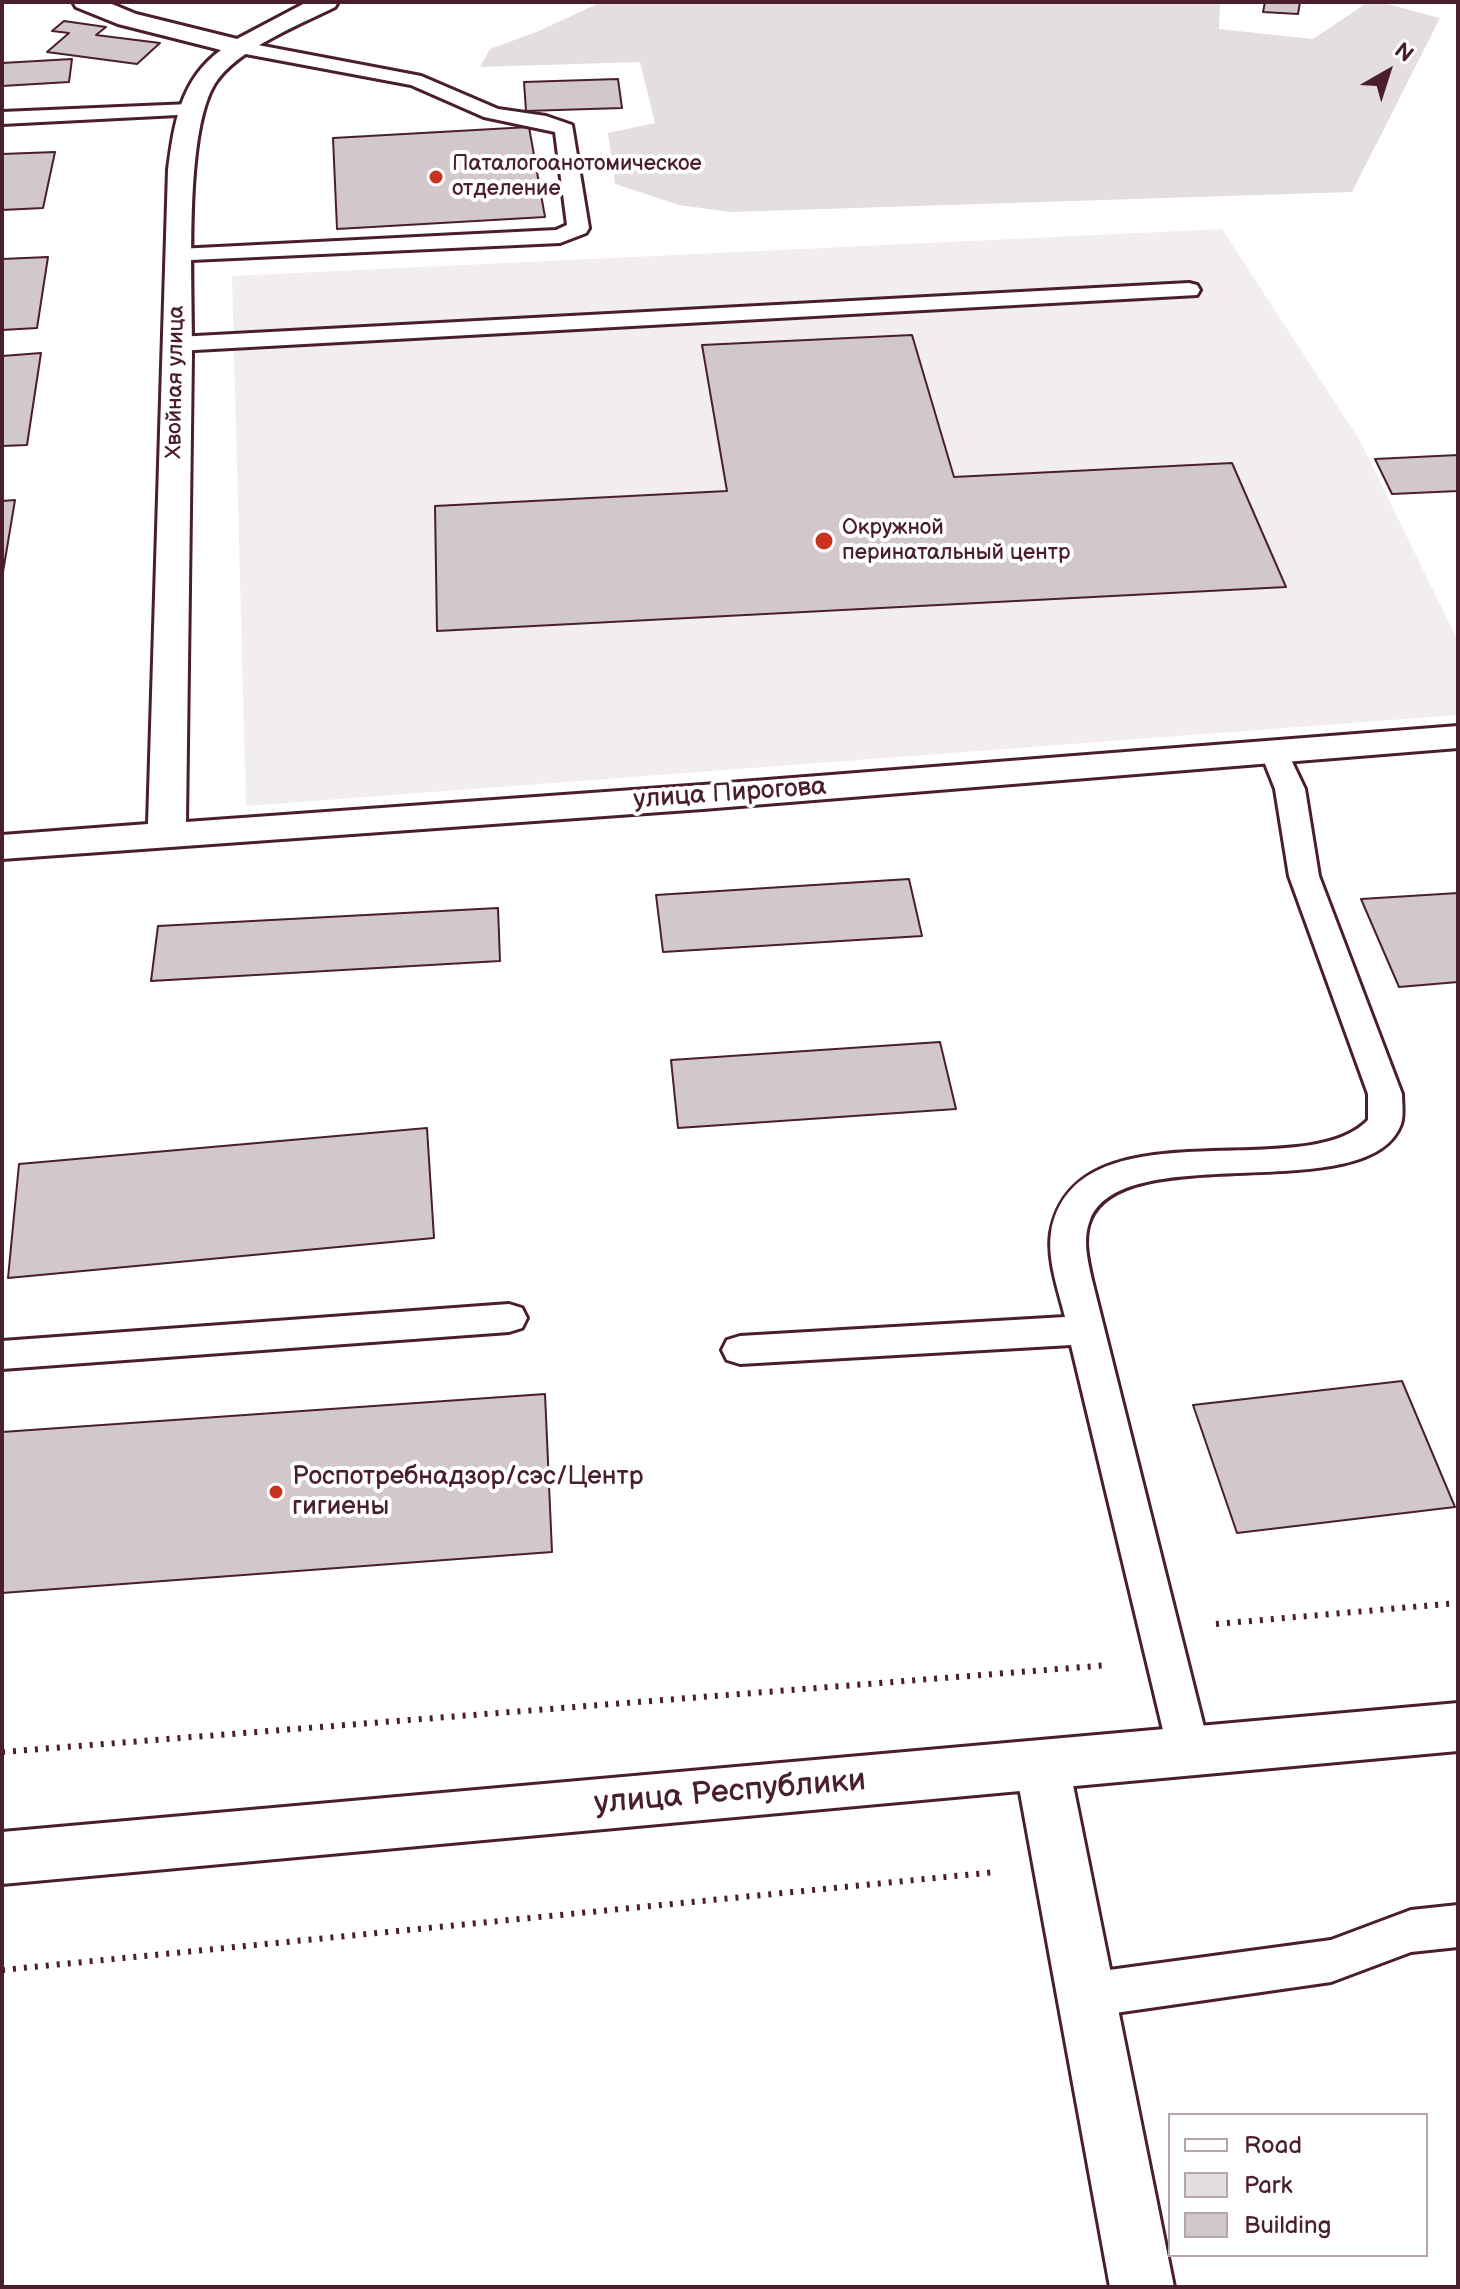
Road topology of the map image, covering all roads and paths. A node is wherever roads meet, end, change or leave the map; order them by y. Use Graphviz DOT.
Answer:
graph roads {
  1 [pos="85,2"];
  2 [pos="326,2"];
  3 [pos="242,48"];
  4 [pos="190,110"];
  5 [pos="2,118"];
  6 [pos="178,256"];
  7 [pos="1189,290"];
  8 [pos="177,344"];
  9 [pos="1458,737"];
  10 [pos="1274,751"];
  11 [pos="167,833"];
  12 [pos="2,847"];
  13 [pos="509,1318"];
  14 [pos="1086,1330"];
  15 [pos="740,1350"];
  16 [pos="2,1355"];
  17 [pos="1458,1603"];
  18 [pos="1164,1648"];
  19 [pos="1458,1727"];
  20 [pos="1189,1751"];
  21 [pos="2,1752"];
  22 [pos="1042,1765"];
  23 [pos="2,1858"];
  24 [pos="1062,1865"];
  25 [pos="1458,1926"];
  26 [pos="2,1970"];
  27 [pos="1087,1995"];
  28 [pos="1142,2287"];
  1 -- 3 [label="street"];
  2 -- 3 [label="street, Хвойная улица"];
  3 -- 4 [label="street, Хвойная улица"];
  3 -- 6 [label="lane"];
  4 -- 5 [label="lane"];
  4 -- 6 [label="street, Хвойная улица"];
  6 -- 8 [label="street, Хвойная улица"];
  7 -- 8 [label="lane"];
  8 -- 11 [label="street, Хвойная улица"];
  9 -- 10 [label="street, улица Пирогова"];
  10 -- 11 [label="street, улица Пирогова"];
  10 -- 14 [label="lane"];
  11 -- 12 [label="street, улица Пирогова"];
  13 -- 16 [label="lane"];
  14 -- 15 [label="lane"];
  14 -- 18 [label="lane"];
  17 -- 18 [label="path"];
  18 -- 20 [label="lane"];
  18 -- 21 [label="path"];
  19 -- 20 [label="street, улица Республики"];
  20 -- 22 [label="street, улица Республики"];
  22 -- 23 [label="street, улица Республики"];
  22 -- 24 [label="street"];
  24 -- 26 [label="path"];
  24 -- 27 [label="street"];
  25 -- 27 [label="lane"];
  27 -- 28 [label="street"];
}
